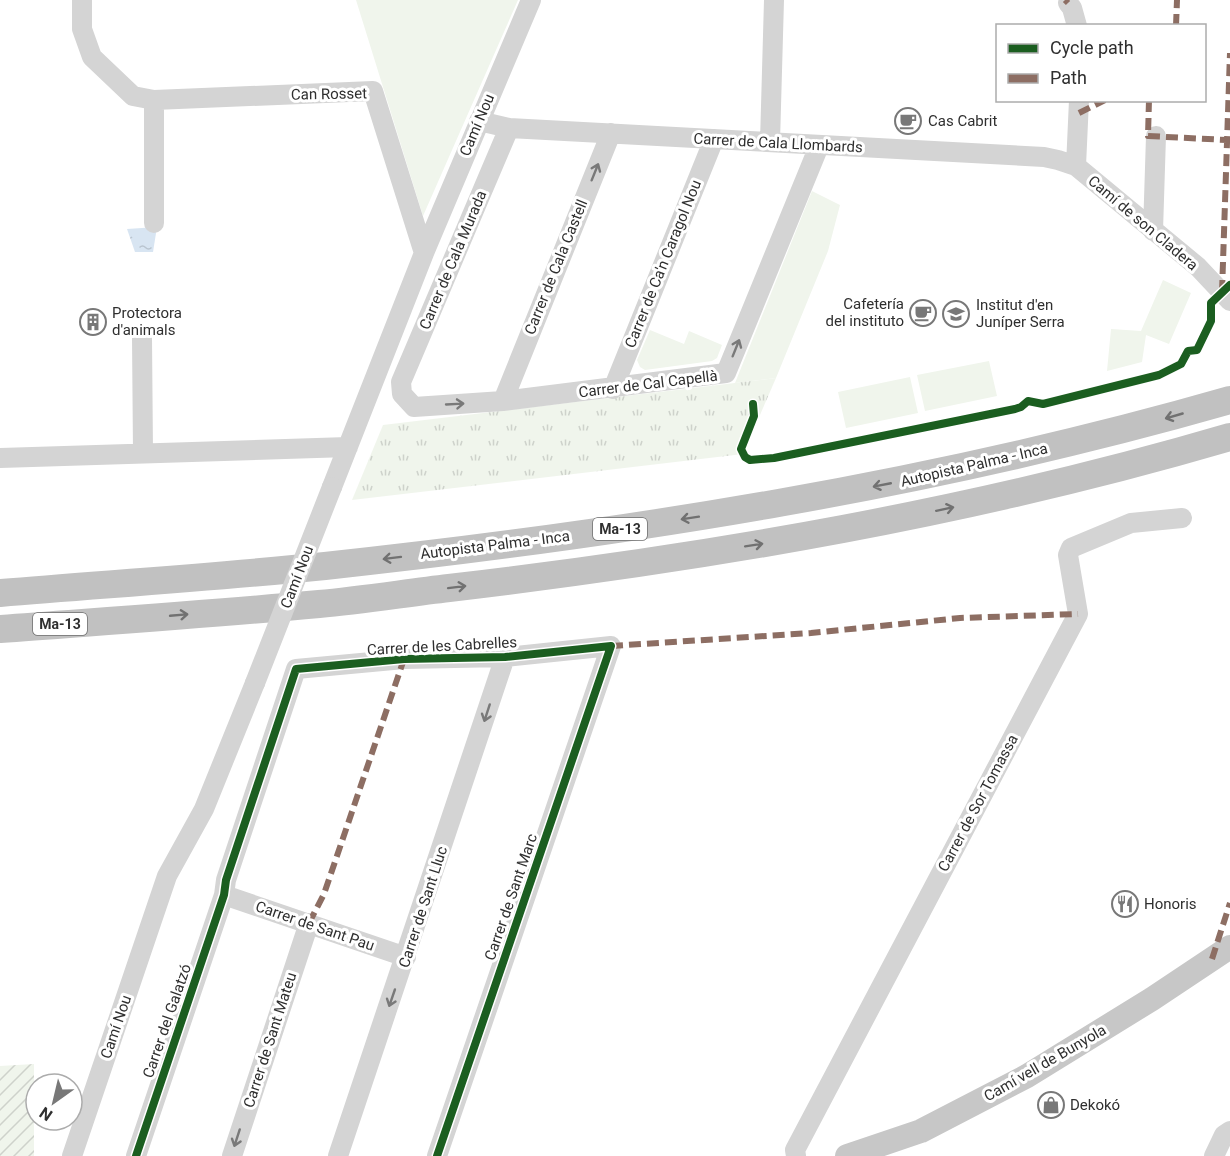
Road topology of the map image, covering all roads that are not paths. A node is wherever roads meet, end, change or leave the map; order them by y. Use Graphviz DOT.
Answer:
graph roads {
  1 [pos="82,0"];
  2 [pos="531,0"];
  3 [pos="774,0"];
  4 [pos="1068,3"];
  5 [pos="1076,24"];
  6 [pos="153,100"];
  7 [pos="1079,102"];
  8 [pos="479,121"];
  9 [pos="509,128"];
  10 [pos="611,133"];
  11 [pos="1156,136"];
  12 [pos="714,140"];
  13 [pos="770,142"];
  14 [pos="819,146"];
  15 [pos="1076,166"];
  16 [pos="154,224"];
  17 [pos="1153,231"];
  18 [pos="424,253"];
  19 [pos="1230,302"];
  20 [pos="142,338"];
  21 [pos="613,389"];
  22 [pos="402,394"];
  23 [pos="1230,400"];
  24 [pos="503,401"];
  25 [pos="1230,437"];
  26 [pos="348,447"];
  27 [pos="143,453"];
  28 [pos="0,458"];
  29 [pos="1182,518"];
  30 [pos="0,593"];
  31 [pos="0,629"];
  32 [pos="611,646"];
  33 [pos="505,657"];
  34 [pos="224,895"];
  35 [pos="309,923"];
  36 [pos="1230,947"];
  37 [pos="406,957"];
  38 [pos="1230,1131"];
  39 [pos="72,1156"];
  40 [pos="135,1156"];
  41 [pos="232,1156"];
  42 [pos="338,1156"];
  43 [pos="437,1156"];
  44 [pos="796,1156"];
  45 [pos="848,1156"];
  46 [pos="1214,1156"];
  1 -- 6 [label="street, Can Rosset"];
  2 -- 8 [label="street, Camí Nou"];
  3 -- 13 [label="street"];
  4 -- 5 [label="street"];
  6 -- 16 [label="street"];
  6 -- 18 [label="street, Can Rosset"];
  7 -- 15 [label="street, Camí de son Cladera"];
  8 -- 9 [label="street, Carrer de Cala Llombards"];
  8 -- 18 [label="street, Camí Nou"];
  9 -- 10 [label="street, Carrer de Cala Llombards"];
  9 -- 22 [label="street, Carrer de Cala Murada"];
  10 -- 12 [label="street, Carrer de Cala Llombards"];
  24 -- 10 [label="street, Carrer de Cala Castell, one-way"];
  11 -- 17 [label="street"];
  12 -- 13 [label="street, Carrer de Cala Llombards"];
  12 -- 21 [label="street, Carrer de Ca'n Caragol Nou"];
  13 -- 14 [label="street, Carrer de Cala Llombards"];
  14 -- 15 [label="street, Carrer de Cala Llombards"];
  21 -- 14 [label="street, Carrer de Cal Capellà, one-way"];
  15 -- 17 [label="street, Camí de son Cladera"];
  17 -- 19 [label="street, Camí de son Cladera"];
  18 -- 26 [label="street, Camí Nou"];
  20 -- 27 [label="street"];
  21 -- 24 [label="street, Carrer de Cal Capellà"];
  22 -- 24 [label="street, Carrer de Cal Capellà, one-way"];
  23 -- 30 [label="highway, Autopista Palma - Inca / Ma-13, one-way"];
  31 -- 25 [label="highway, Ma-13, one-way"];
  26 -- 27 [label="street"];
  26 -- 39 [label="street, Camí Nou, bridge"];
  27 -- 28 [label="street"];
  29 -- 44 [label="street, Carrer de Sor Tomassa"];
  32 -- 33 [label="street, Carrer de les Cabrelles"];
  32 -- 43 [label="street, Carrer de Sant Marc"];
  33 -- 34 [label="street, Carrer de les Cabrelles"];
  33 -- 37 [label="street, Carrer de Sant Lluc, one-way"];
  34 -- 35 [label="street, Carrer de Sant Pau"];
  34 -- 40 [label="street, Carrer del Galatzó"];
  35 -- 37 [label="street, Carrer de Sant Pau"];
  35 -- 41 [label="street, Carrer de Sant Mateu, one-way"];
  36 -- 45 [label="main road, Camí vell de Bunyola"];
  37 -- 42 [label="street, Carrer de Sant Lluc, one-way"];
  38 -- 46 [label="street"];
}
